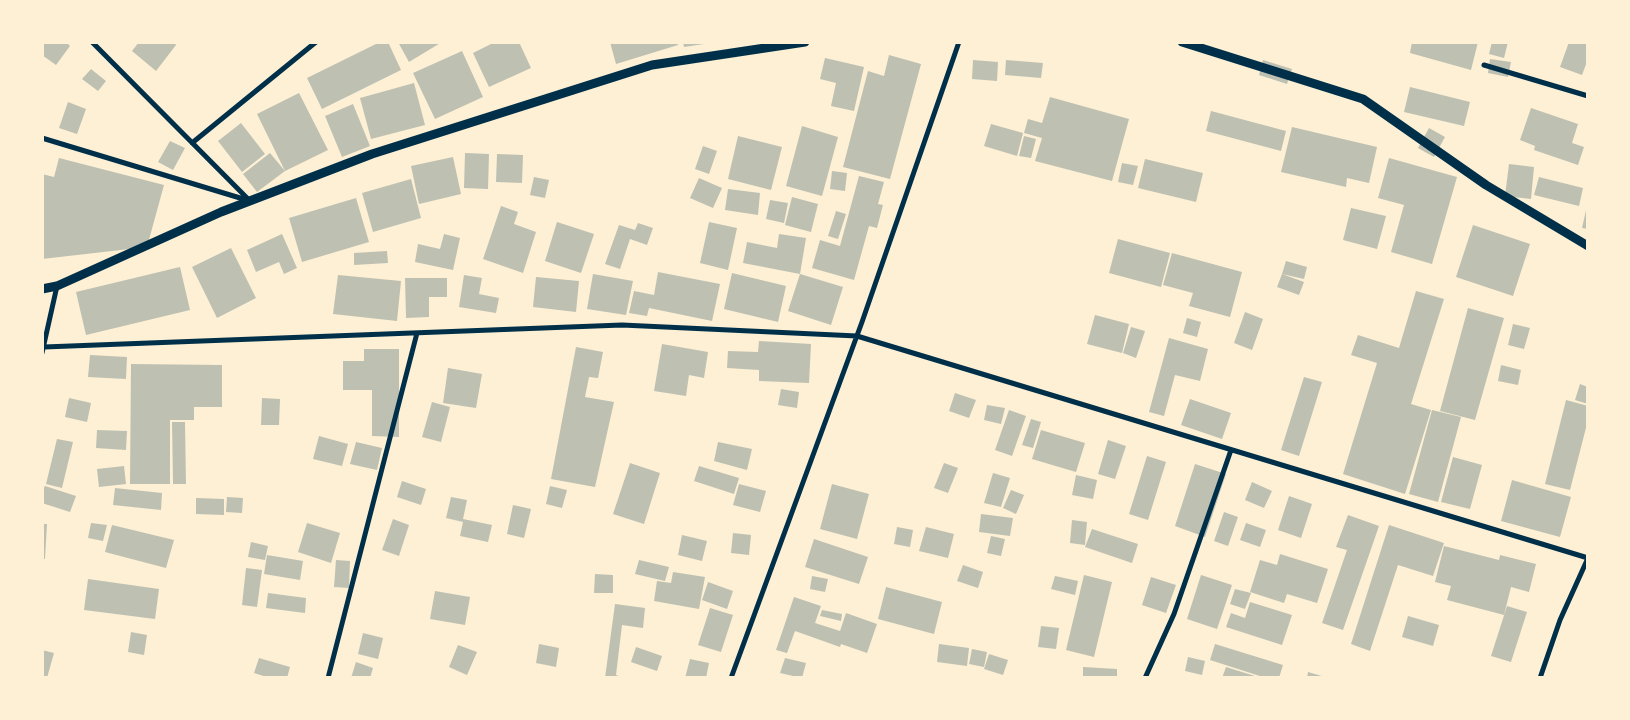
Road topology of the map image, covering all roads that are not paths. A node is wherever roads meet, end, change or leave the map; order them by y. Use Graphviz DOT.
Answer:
graph roads {
  1 [pos="92,42"];
  2 [pos="316,42"];
  3 [pos="805,42"];
  4 [pos="959,42"];
  5 [pos="1182,42"];
  6 [pos="1484,65"];
  7 [pos="1588,96"];
  8 [pos="42,138"];
  9 [pos="192,144"];
  10 [pos="250,201"];
  11 [pos="1588,246"];
  12 [pos="57,286"];
  13 [pos="42,289"];
  14 [pos="418,333"];
  15 [pos="857,336"];
  16 [pos="43,350"];
  17 [pos="1231,450"];
  18 [pos="1588,558"];
  19 [pos="328,678"];
  20 [pos="731,678"];
  21 [pos="1145,678"];
  22 [pos="1540,678"];
  1 -- 9 [label="street"];
  2 -- 9 [label="street"];
  3 -- 10 [label="street"];
  4 -- 15 [label="street"];
  5 -- 11 [label="street"];
  6 -- 7 [label="street"];
  8 -- 10 [label="street"];
  9 -- 10 [label="street"];
  10 -- 12 [label="street"];
  12 -- 13 [label="street"];
  12 -- 16 [label="street"];
  14 -- 15 [label="street"];
  14 -- 16 [label="street"];
  14 -- 19 [label="street"];
  15 -- 17 [label="street"];
  15 -- 20 [label="street"];
  17 -- 18 [label="street"];
  17 -- 21 [label="street"];
  18 -- 22 [label="street"];
}
